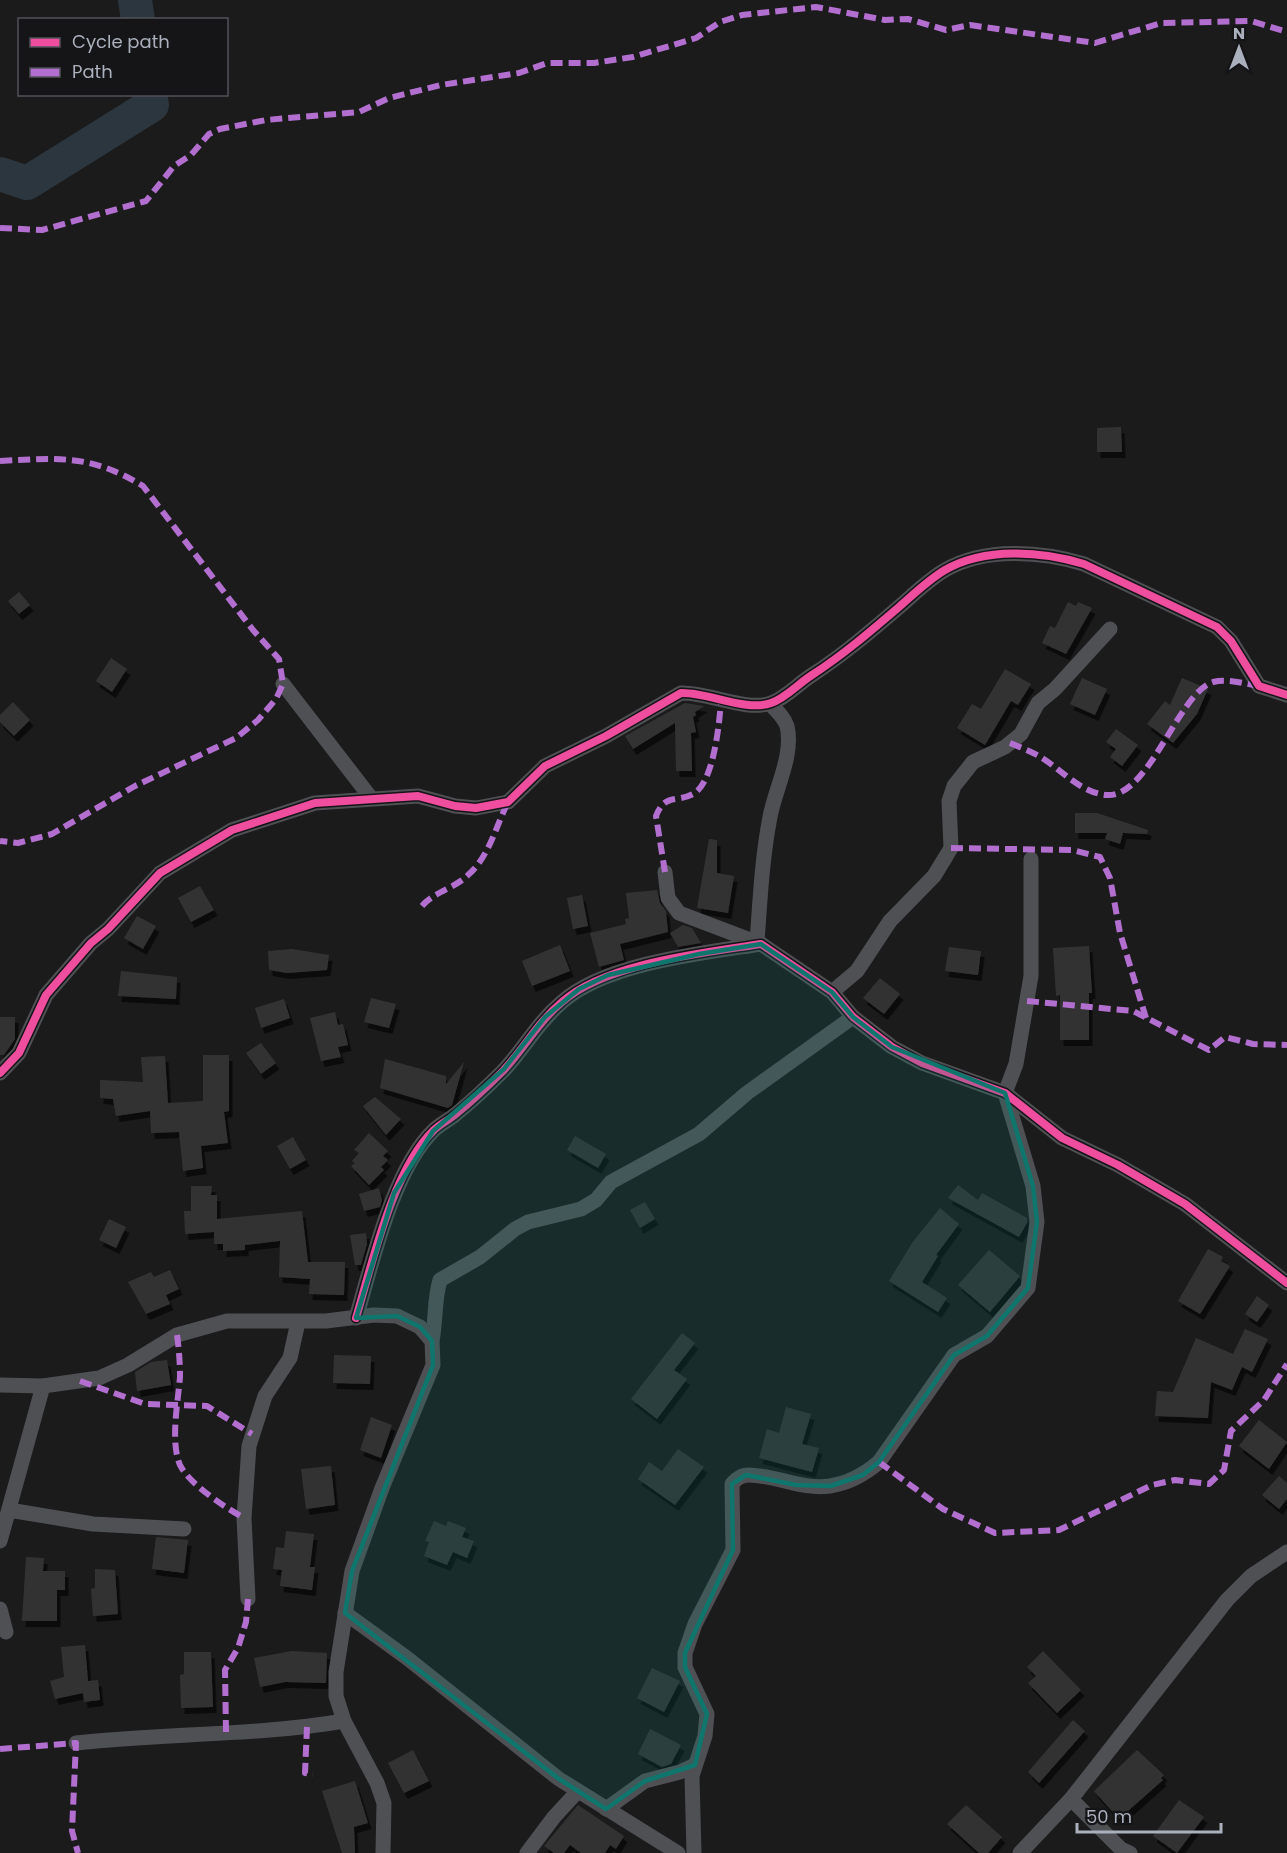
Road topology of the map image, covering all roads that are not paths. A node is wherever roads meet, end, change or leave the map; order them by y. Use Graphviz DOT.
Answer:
graph roads {
  1 [pos="1110,628"];
  2 [pos="283,684"];
  3 [pos="1287,695"];
  4 [pos="770,704"];
  5 [pos="371,798"];
  6 [pos="1031,859"];
  7 [pos="665,872"];
  8 [pos="759,943"];
  9 [pos="832,992"];
  10 [pos="853,1017"];
  11 [pos="0,1073"];
  12 [pos="1005,1093"];
  13 [pos="1287,1283"];
  14 [pos="356,1318"];
  15 [pos="298,1322"];
  16 [pos="432,1341"];
  17 [pos="0,1384"];
  18 [pos="43,1386"];
  19 [pos="9,1510"];
  20 [pos="184,1529"];
  21 [pos="0,1541"];
  22 [pos="1287,1552"];
  23 [pos="248,1599"];
  24 [pos="0,1609"];
  25 [pos="345,1613"];
  26 [pos="6,1632"];
  27 [pos="344,1721"];
  28 [pos="76,1743"];
  29 [pos="695,1765"];
  30 [pos="579,1791"];
  31 [pos="1071,1799"];
  32 [pos="606,1809"];
  33 [pos="383,1853"];
  34 [pos="527,1853"];
  35 [pos="678,1853"];
  36 [pos="694,1853"];
  37 [pos="1020,1853"];
  38 [pos="1130,1853"];
  1 -- 9 [label="street"];
  2 -- 5 [label="street"];
  3 -- 4 [label="street"];
  4 -- 5 [label="street"];
  4 -- 8 [label="street"];
  5 -- 11 [label="street"];
  6 -- 12 [label="street"];
  7 -- 8 [label="street"];
  8 -- 9 [label="street"];
  8 -- 14 [label="street"];
  9 -- 10 [label="street"];
  10 -- 12 [label="street"];
  10 -- 16 [label="street"];
  12 -- 13 [label="street"];
  12 -- 29 [label="street"];
  14 -- 15 [label="street"];
  14 -- 16 [label="street"];
  15 -- 18 [label="street"];
  15 -- 23 [label="street"];
  16 -- 25 [label="street"];
  17 -- 18 [label="street"];
  18 -- 19 [label="street"];
  19 -- 20 [label="street"];
  19 -- 21 [label="street"];
  22 -- 31 [label="street"];
  24 -- 26 [label="street"];
  25 -- 27 [label="street"];
  25 -- 30 [label="street"];
  27 -- 28 [label="street"];
  27 -- 33 [label="street"];
  29 -- 32 [label="street"];
  29 -- 36 [label="street"];
  30 -- 32 [label="street"];
  30 -- 34 [label="street"];
  31 -- 37 [label="street"];
  31 -- 38 [label="street"];
  32 -- 35 [label="street"];
}
